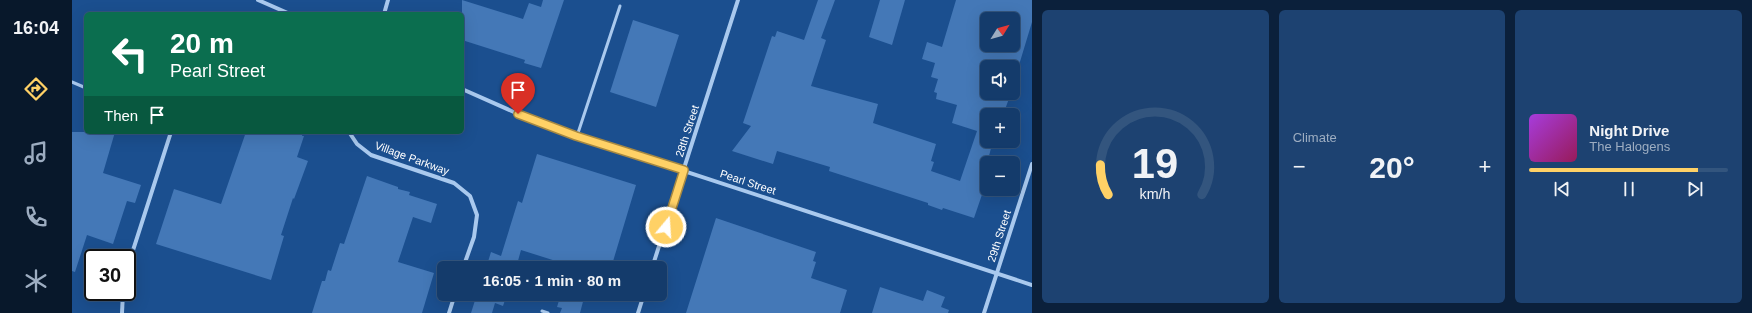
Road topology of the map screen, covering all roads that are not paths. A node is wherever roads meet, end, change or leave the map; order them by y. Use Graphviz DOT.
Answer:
graph roads {
  1 [pos="258,0"];
  2 [pos="388,0"];
  3 [pos="738,0"];
  4 [pos="620,6"];
  5 [pos="285,12"];
  6 [pos="385,12"];
  7 [pos="72,82"];
  8 [pos="84,87"];
  9 [pos="464,90"];
  10 [pos="170,134"];
  11 [pos="350,134"];
  12 [pos="576,136"];
  13 [pos="1032,164"];
  14 [pos="684,170"];
  15 [pos="133,249"];
  16 [pos="465,261"];
  17 [pos="654,261"];
  18 [pos="997,274"];
  19 [pos="1032,285"];
  20 [pos="123,301"];
  21 [pos="453,301"];
  22 [pos="642,301"];
  23 [pos="542,311"];
  24 [pos="122,313"];
  25 [pos="449,313"];
  26 [pos="548,313"];
  27 [pos="638,313"];
  28 [pos="984,313"];
  1 -- 5 [label="street"];
  2 -- 6 [label="street"];
  3 -- 14 [label="street, 28th Street"];
  4 -- 12 [label="lane"];
  7 -- 8 [label="lane"];
  9 -- 12 [label="street, Pearl Street"];
  10 -- 15 [label="street"];
  11 -- 16 [label="street, Village Parkway"];
  12 -- 14 [label="street, Pearl Street"];
  13 -- 18 [label="street, 29th Street"];
  14 -- 17 [label="street, 28th Street"];
  14 -- 18 [label="street, Pearl Street"];
  18 -- 19 [label="street, Pearl Street"];
  18 -- 28 [label="street, 29th Street"];
  20 -- 24 [label="street"];
  21 -- 25 [label="street"];
  22 -- 27 [label="street"];
  23 -- 26 [label="lane"];
}
